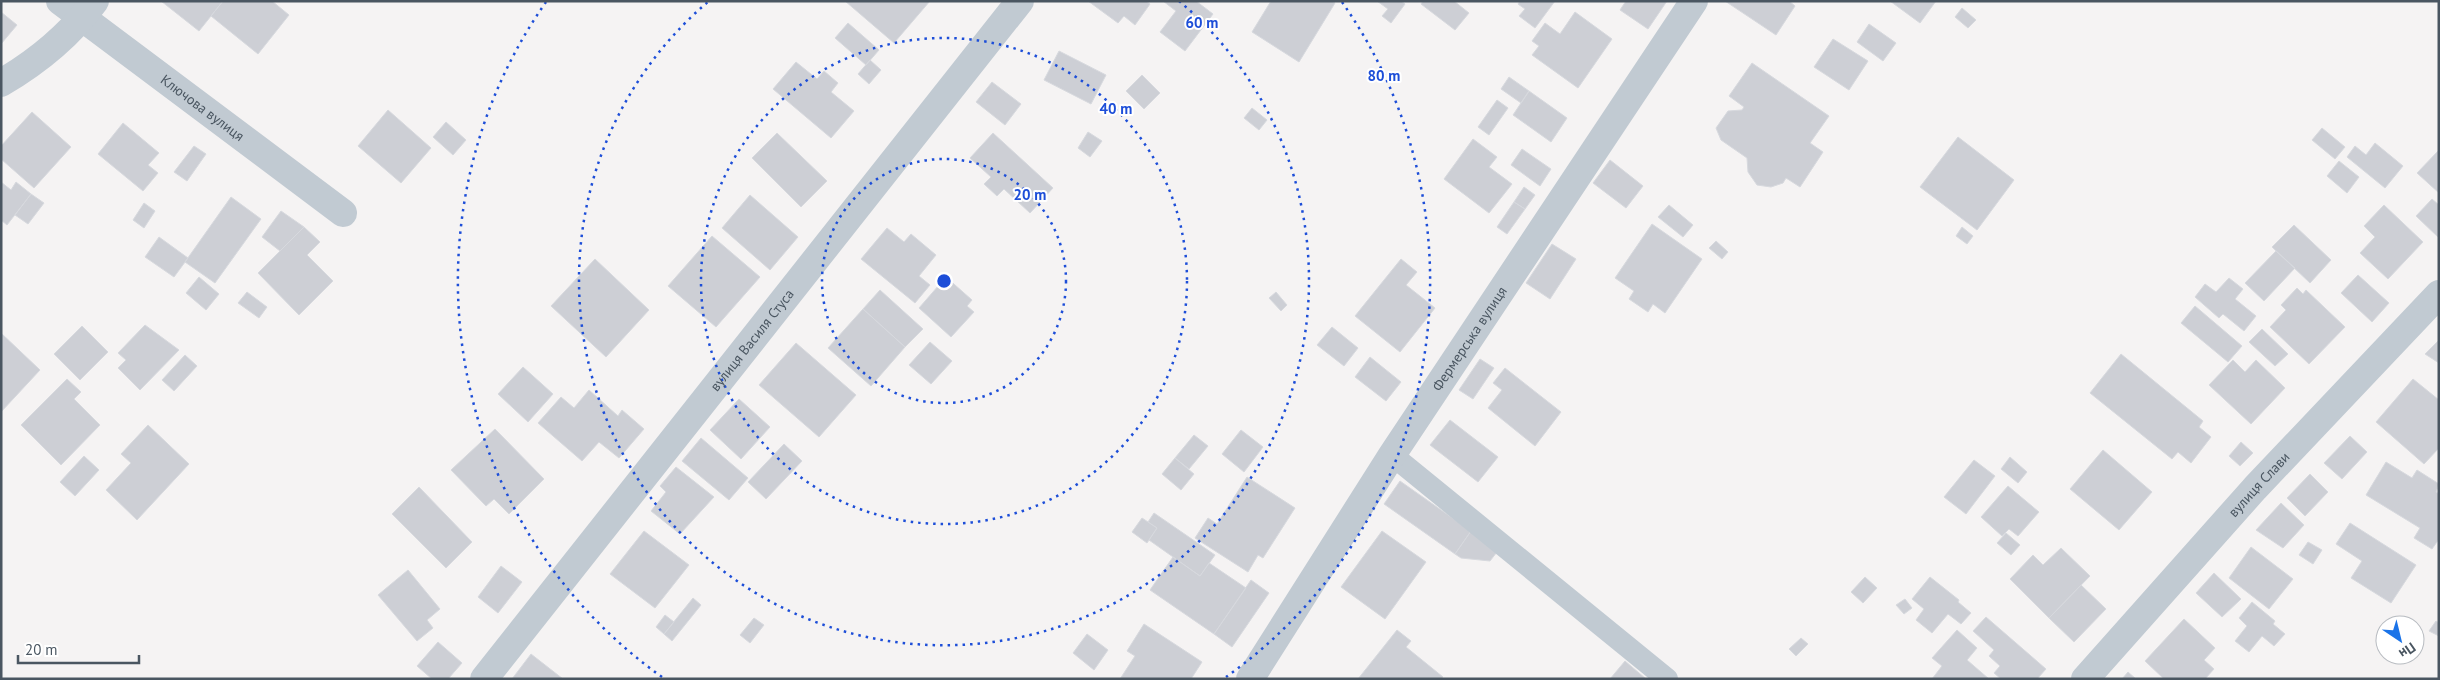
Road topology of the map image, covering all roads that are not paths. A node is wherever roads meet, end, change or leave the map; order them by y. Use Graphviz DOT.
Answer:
graph roads {
  1 [pos="60,1"];
  2 [pos="1020,1"];
  3 [pos="1694,1"];
  4 [pos="89,10"];
  5 [pos="1,83"];
  6 [pos="343,213"];
  7 [pos="2439,294"];
  8 [pos="1392,455"];
  9 [pos="484,679"];
  10 [pos="1250,679"];
  11 [pos="1667,679"];
  12 [pos="2085,679"];
  1 -- 4 [label="street, Ключова вулиця"];
  2 -- 9 [label="street, вулиця Василя Стуса"];
  3 -- 8 [label="street, Фермерська вулиця"];
  4 -- 5 [label="street"];
  4 -- 6 [label="street, Ключова вулиця"];
  7 -- 12 [label="street, вулиця Слави"];
  8 -- 10 [label="street, Фермерська вулиця"];
  8 -- 11 [label="lane"];
}
